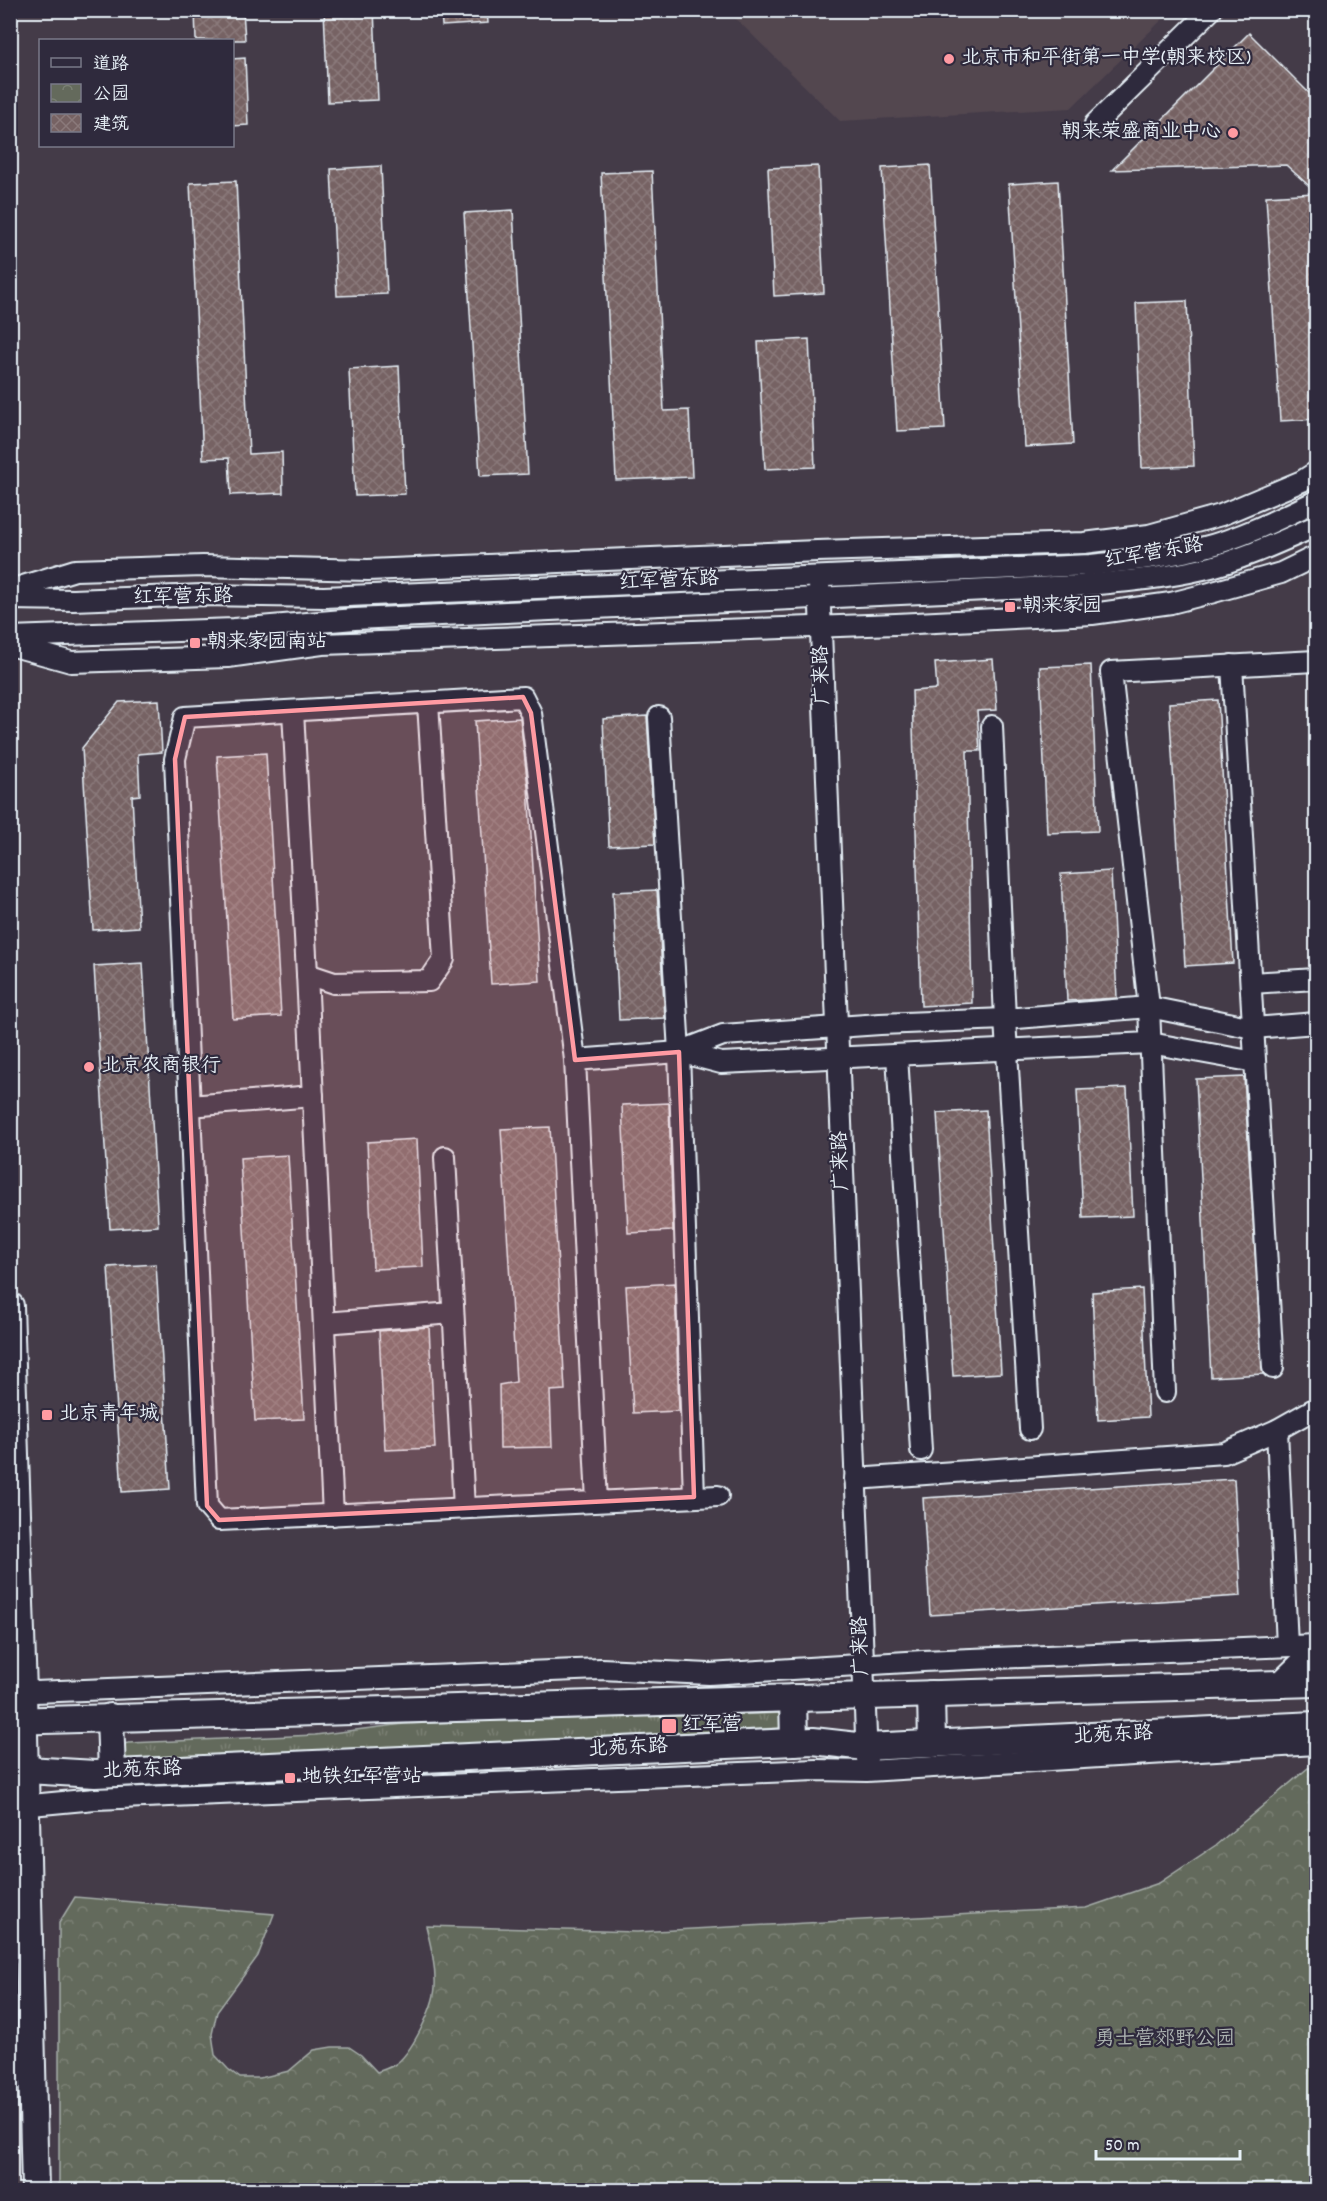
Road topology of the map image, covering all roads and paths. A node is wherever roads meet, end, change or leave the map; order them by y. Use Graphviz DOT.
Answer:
graph roads {
  1 [pos="1210,10"];
  2 [pos="1095,124"];
  3 [pos="1317,472"];
  4 [pos="1317,501"];
  5 [pos="1317,526"];
  6 [pos="817,550"];
  7 [pos="1317,556"];
  8 [pos="818,576"];
  9 [pos="10,590"];
  10 [pos="819,596"];
  11 [pos="10,599"];
  12 [pos="821,627"];
  13 [pos="10,637"];
  14 [pos="10,645"];
  15 [pos="1317,661"];
  16 [pos="1232,665"];
  17 [pos="428,703"];
  18 [pos="293,711"];
  19 [pos="659,717"];
  20 [pos="992,726"];
  21 [pos="307,974"];
  22 [pos="1317,980"];
  23 [pos="1251,983"];
  24 [pos="1149,1007"];
  25 [pos="1005,1019"];
  26 [pos="1317,1023"];
  27 [pos="837,1028"];
  28 [pos="1253,1028"];
  29 [pos="1150,1043"];
  30 [pos="1007,1049"];
  31 [pos="679,1052"];
  32 [pos="897,1055"];
  33 [pos="838,1058"];
  34 [pos="575,1060"];
  35 [pos="1255,1062"];
  36 [pos="313,1096"];
  37 [pos="190,1106"];
  38 [pos="445,1157"];
  39 [pos="10,1306"];
  40 [pos="453,1313"];
  41 [pos="324,1323"];
  42 [pos="1273,1368"];
  43 [pos="1164,1392"];
  44 [pos="1317,1408"];
  45 [pos="1030,1429"];
  46 [pos="1276,1430"];
  47 [pos="921,1450"];
  48 [pos="855,1479"];
  49 [pos="718,1496"];
  50 [pos="694,1497"];
  51 [pos="597,1502"];
  52 [pos="464,1508"];
  53 [pos="333,1515"];
  54 [pos="1317,1645"];
  55 [pos="1287,1646"];
  56 [pos="1317,1651"];
  57 [pos="16,1652"];
  58 [pos="863,1665"];
  59 [pos="1317,1683"];
  60 [pos="1282,1684"];
  61 [pos="17,1692"];
  62 [pos="931,1694"];
  63 [pos="864,1696"];
  64 [pos="793,1698"];
  65 [pos="110,1717"];
  66 [pos="17,1721"];
  67 [pos="1317,1725"];
  68 [pos="794,1742"];
  69 [pos="932,1744"];
  70 [pos="1317,1744"];
  71 [pos="867,1759"];
  72 [pos="17,1769"];
  73 [pos="112,1773"];
  74 [pos="18,1807"];
  75 [pos="35,2190"];
  1 -- 2 [label="street"];
  3 -- 6 [label="street"];
  4 -- 8 [label="street, 红军营东路"];
  5 -- 10 [label="street, 红军营东路"];
  6 -- 8 [label="street, 广来路"];
  6 -- 9 [label="street"];
  7 -- 12 [label="street"];
  8 -- 10 [label="street, 广来路"];
  8 -- 11 [label="street, 红军营东路"];
  10 -- 12 [label="street, 广来路"];
  10 -- 13 [label="street, 红军营东路"];
  12 -- 14 [label="street"];
  12 -- 27 [label="street, 广来路"];
  15 -- 16 [label="street"];
  16 -- 23 [label="street"];
  16 -- 24 [label="street"];
  17 -- 18 [label="street"];
  17 -- 21 [label="street"];
  17 -- 34 [label="street"];
  18 -- 21 [label="street"];
  18 -- 37 [label="street"];
  19 -- 31 [label="street"];
  20 -- 25 [label="street"];
  21 -- 36 [label="street"];
  22 -- 23 [label="street"];
  23 -- 28 [label="street"];
  24 -- 25 [label="street"];
  24 -- 28 [label="street"];
  24 -- 29 [label="street"];
  25 -- 27 [label="street"];
  25 -- 30 [label="street"];
  26 -- 28 [label="street"];
  27 -- 31 [label="street"];
  27 -- 33 [label="street, 广来路"];
  28 -- 35 [label="street"];
  29 -- 30 [label="street"];
  29 -- 35 [label="street"];
  29 -- 43 [label="street"];
  30 -- 32 [label="street"];
  30 -- 45 [label="street"];
  31 -- 33 [label="street"];
  31 -- 34 [label="street"];
  31 -- 50 [label="street"];
  32 -- 33 [label="street"];
  32 -- 47 [label="street"];
  33 -- 48 [label="street, 广来路"];
  34 -- 51 [label="street"];
  35 -- 42 [label="street"];
  36 -- 37 [label="street"];
  36 -- 41 [label="street"];
  37 -- 53 [label="street"];
  38 -- 40 [label="street"];
  39 -- 57 [label="main road"];
  40 -- 41 [label="street"];
  40 -- 52 [label="street"];
  41 -- 53 [label="street"];
  44 -- 46 [label="street"];
  46 -- 48 [label="street"];
  46 -- 55 [label="street"];
  48 -- 58 [label="street, 广来路"];
  49 -- 50 [label="street"];
  50 -- 51 [label="street"];
  51 -- 52 [label="street"];
  52 -- 53 [label="street"];
  54 -- 55 [label="street"];
  55 -- 58 [label="street"];
  56 -- 60 [label="main road"];
  57 -- 61 [label="main road"];
  58 -- 61 [label="street"];
  58 -- 63 [label="street, 广来路"];
  59 -- 60 [label="main road"];
  60 -- 62 [label="main road"];
  61 -- 66 [label="main road"];
  62 -- 63 [label="main road"];
  62 -- 69 [label="main road"];
  63 -- 64 [label="main road"];
  63 -- 71 [label="street, 广来路"];
  64 -- 65 [label="main road"];
  64 -- 68 [label="main road"];
  65 -- 66 [label="main road"];
  65 -- 73 [label="main road"];
  66 -- 72 [label="main road"];
  67 -- 69 [label="main road, 北苑东路"];
  68 -- 71 [label="main road, 北苑东路"];
  68 -- 73 [label="main road, 北苑东路"];
  69 -- 71 [label="main road, 北苑东路"];
  70 -- 71 [label="street"];
  71 -- 74 [label="street"];
  72 -- 73 [label="main road, 北苑东路"];
  72 -- 74 [label="main road"];
  74 -- 75 [label="main road"];
}
